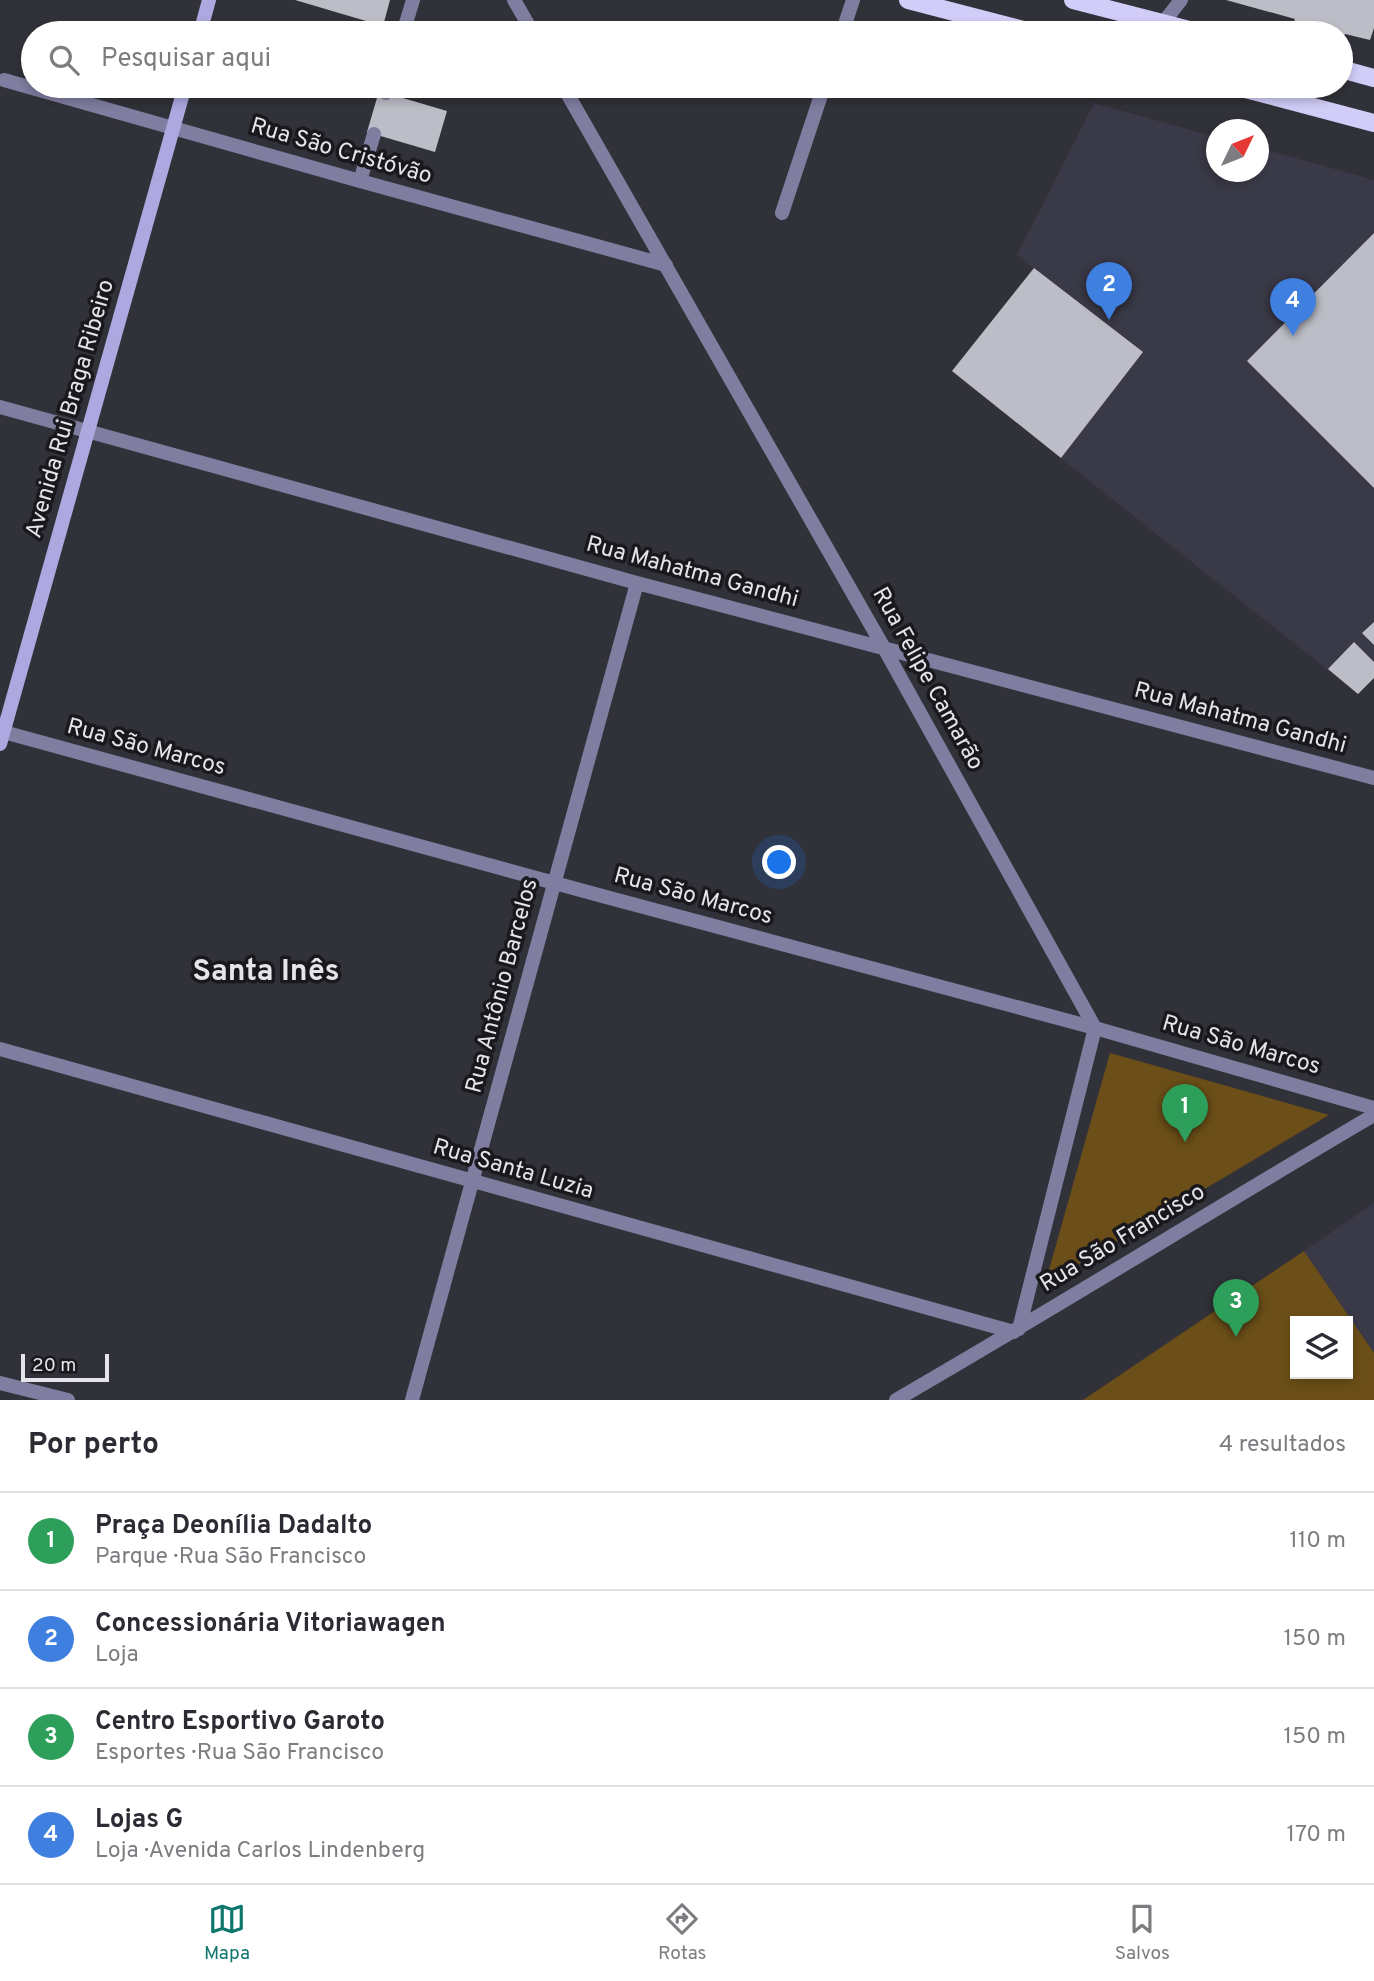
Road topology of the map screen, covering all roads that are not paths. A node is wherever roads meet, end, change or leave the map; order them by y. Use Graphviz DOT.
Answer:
graph roads {
  1 [pos="209,0"];
  2 [pos="413,0"];
  3 [pos="514,0"];
  4 [pos="853,0"];
  5 [pos="908,0"];
  6 [pos="1073,0"];
  7 [pos="1181,0"];
  8 [pos="203,21"];
  9 [pos="407,21"];
  10 [pos="526,21"];
  11 [pos="846,21"];
  12 [pos="989,21"];
  13 [pos="1155,21"];
  14 [pos="1165,21"];
  15 [pos="1353,72"];
  16 [pos="1374,78"];
  17 [pos="4,79"];
  18 [pos="21,84"];
  19 [pos="70,98"];
  20 [pos="182,98"];
  21 [pos="570,98"];
  22 [pos="820,98"];
  23 [pos="1279,98"];
  24 [pos="1374,123"];
  25 [pos="174,128"];
  26 [pos="374,134"];
  27 [pos="360,181"];
  28 [pos="782,213"];
  29 [pos="666,265"];
  30 [pos="0,407"];
  31 [pos="88,430"];
  32 [pos="637,583"];
  33 [pos="884,648"];
  34 [pos="1,736"];
  35 [pos="1374,778"];
  36 [pos="555,883"];
  37 [pos="1095,1028"];
  38 [pos="0,1049"];
  39 [pos="1374,1108"];
  40 [pos="1374,1115"];
  41 [pos="472,1182"];
  42 [pos="1016,1330"];
  43 [pos="0,1383"];
  44 [pos="68,1400"];
  45 [pos="412,1400"];
  46 [pos="896,1400"];
  1 -- 8 [label="main road"];
  2 -- 9 [label="street"];
  3 -- 10 [label="street"];
  4 -- 11 [label="street"];
  5 -- 12 [label="main road"];
  6 -- 13 [label="main road"];
  7 -- 14 [label="street"];
  15 -- 16 [label="main road"];
  17 -- 18 [label="street, Rua São Cristóvão"];
  19 -- 25 [label="street, Rua São Cristóvão"];
  20 -- 25 [label="main road, Avenida Rui Braga Ribeiro"];
  21 -- 29 [label="street, Rua Felipe Camarão"];
  22 -- 28 [label="street"];
  23 -- 24 [label="main road"];
  25 -- 27 [label="street, Rua São Cristóvão"];
  25 -- 31 [label="main road, Avenida Rui Braga Ribeiro"];
  26 -- 27 [label="street"];
  27 -- 29 [label="street, Rua São Cristóvão"];
  29 -- 33 [label="street, Rua Felipe Camarão"];
  30 -- 31 [label="street, Rua Mahatma Gandhi"];
  31 -- 32 [label="street, Rua Mahatma Gandhi"];
  31 -- 34 [label="main road, Avenida Rui Braga Ribeiro"];
  32 -- 33 [label="street, Rua Mahatma Gandhi"];
  32 -- 36 [label="street, Rua Antônio Barcelos"];
  33 -- 35 [label="street, Rua Mahatma Gandhi"];
  33 -- 37 [label="street, Rua Felipe Camarão"];
  34 -- 36 [label="street, Rua São Marcos"];
  36 -- 37 [label="street, Rua São Marcos"];
  36 -- 41 [label="street, Rua Antônio Barcelos"];
  37 -- 39 [label="street, Rua São Marcos"];
  37 -- 42 [label="street"];
  38 -- 41 [label="street, Rua Santa Luzia"];
  40 -- 42 [label="street, Rua São Francisco"];
  41 -- 42 [label="street, Rua Santa Luzia"];
  41 -- 45 [label="street, Rua Antônio Barcelos"];
  42 -- 46 [label="street, Rua São Francisco"];
  43 -- 44 [label="street"];
}
